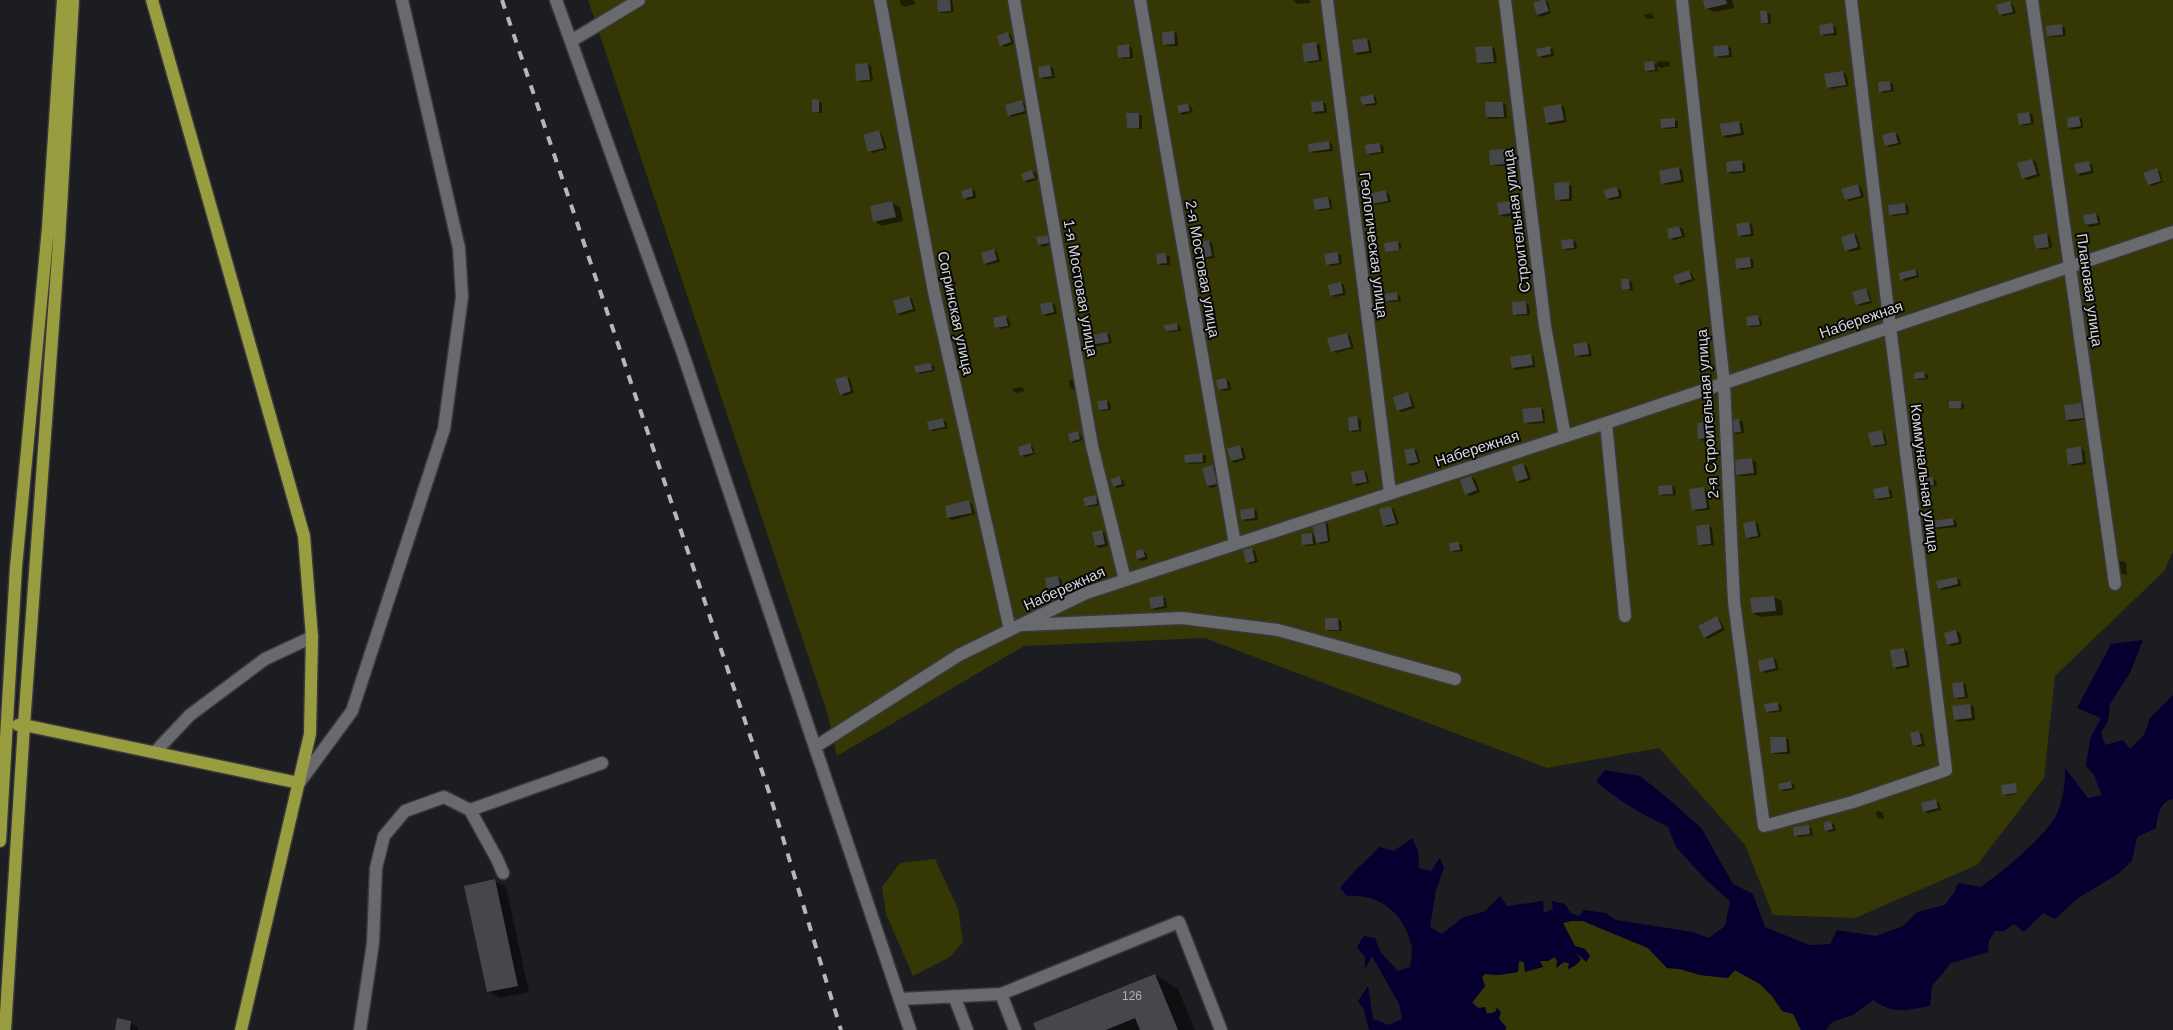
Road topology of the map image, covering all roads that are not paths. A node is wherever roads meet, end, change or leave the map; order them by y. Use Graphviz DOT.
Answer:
graph roads {
  1 [pos="63,0"];
  2 [pos="73,0"];
  3 [pos="152,0"];
  4 [pos="402,0"];
  5 [pos="556,0"];
  6 [pos="639,0"];
  7 [pos="880,0"];
  8 [pos="1014,0"];
  9 [pos="1140,0"];
  10 [pos="1327,0"];
  11 [pos="1505,0"];
  12 [pos="1682,0"];
  13 [pos="1851,0"];
  14 [pos="2032,0"];
  15 [pos="571,41"];
  16 [pos="2173,232"];
  17 [pos="2070,266"];
  18 [pos="1890,327"];
  19 [pos="1724,383"];
  20 [pos="1606,423"];
  21 [pos="1565,436"];
  22 [pos="1390,493"];
  23 [pos="1235,544"];
  24 [pos="1125,580"];
  25 [pos="2115,584"];
  26 [pos="1625,616"];
  27 [pos="1014,628"];
  28 [pos="312,637"];
  29 [pos="1455,679"];
  30 [pos="24,725"];
  31 [pos="7,726"];
  32 [pos="815,747"];
  33 [pos="155,752"];
  34 [pos="602,764"];
  35 [pos="299,783"];
  36 [pos="470,810"];
  37 [pos="1764,826"];
  38 [pos="0,841"];
  39 [pos="503,873"];
  40 [pos="1001,994"];
  41 [pos="954,996"];
  42 [pos="900,999"];
  43 [pos="4,1030"];
  44 [pos="241,1030"];
  45 [pos="360,1030"];
  46 [pos="910,1030"];
  47 [pos="967,1030"];
  48 [pos="1015,1030"];
  49 [pos="1221,1030"];
  1 -- 31 [label="main road"];
  2 -- 30 [label="main road"];
  3 -- 28 [label="main road"];
  4 -- 35 [label="street"];
  5 -- 15 [label="street"];
  6 -- 15 [label="street"];
  7 -- 27 [label="street, Согринская улица"];
  8 -- 24 [label="street, 1-я Мостовая улица"];
  9 -- 23 [label="street, 2-я Мостовая улица"];
  10 -- 22 [label="street, Геологическая улица"];
  11 -- 21 [label="street, Строительная улица"];
  12 -- 19 [label="street, 2-я Строительная улица"];
  13 -- 18 [label="street, Коммунальная улица"];
  14 -- 17 [label="street, Плановая улица"];
  15 -- 32 [label="street"];
  16 -- 17 [label="street, Набережная"];
  17 -- 18 [label="street, Набережная"];
  17 -- 25 [label="street, Плановая улица"];
  18 -- 19 [label="street, Набережная"];
  18 -- 37 [label="street, Коммунальная улица"];
  19 -- 20 [label="street, Набережная"];
  19 -- 37 [label="street, 2-я Строительная улица"];
  20 -- 21 [label="street, Набережная"];
  20 -- 26 [label="street"];
  21 -- 22 [label="street, Набережная"];
  22 -- 23 [label="street, Набережная"];
  23 -- 24 [label="street, Набережная"];
  24 -- 27 [label="street, Набережная"];
  27 -- 29 [label="street"];
  27 -- 32 [label="street, Набережная"];
  28 -- 33 [label="street"];
  28 -- 35 [label="main road"];
  30 -- 31 [label="main road"];
  30 -- 33 [label="main road"];
  30 -- 43 [label="main road"];
  31 -- 38 [label="main road"];
  32 -- 42 [label="street"];
  33 -- 35 [label="main road"];
  34 -- 36 [label="street"];
  35 -- 44 [label="main road"];
  36 -- 39 [label="street"];
  36 -- 45 [label="street"];
  40 -- 41 [label="street"];
  40 -- 48 [label="street"];
  40 -- 49 [label="street"];
  41 -- 42 [label="street"];
  41 -- 47 [label="street"];
  42 -- 46 [label="street"];
}
